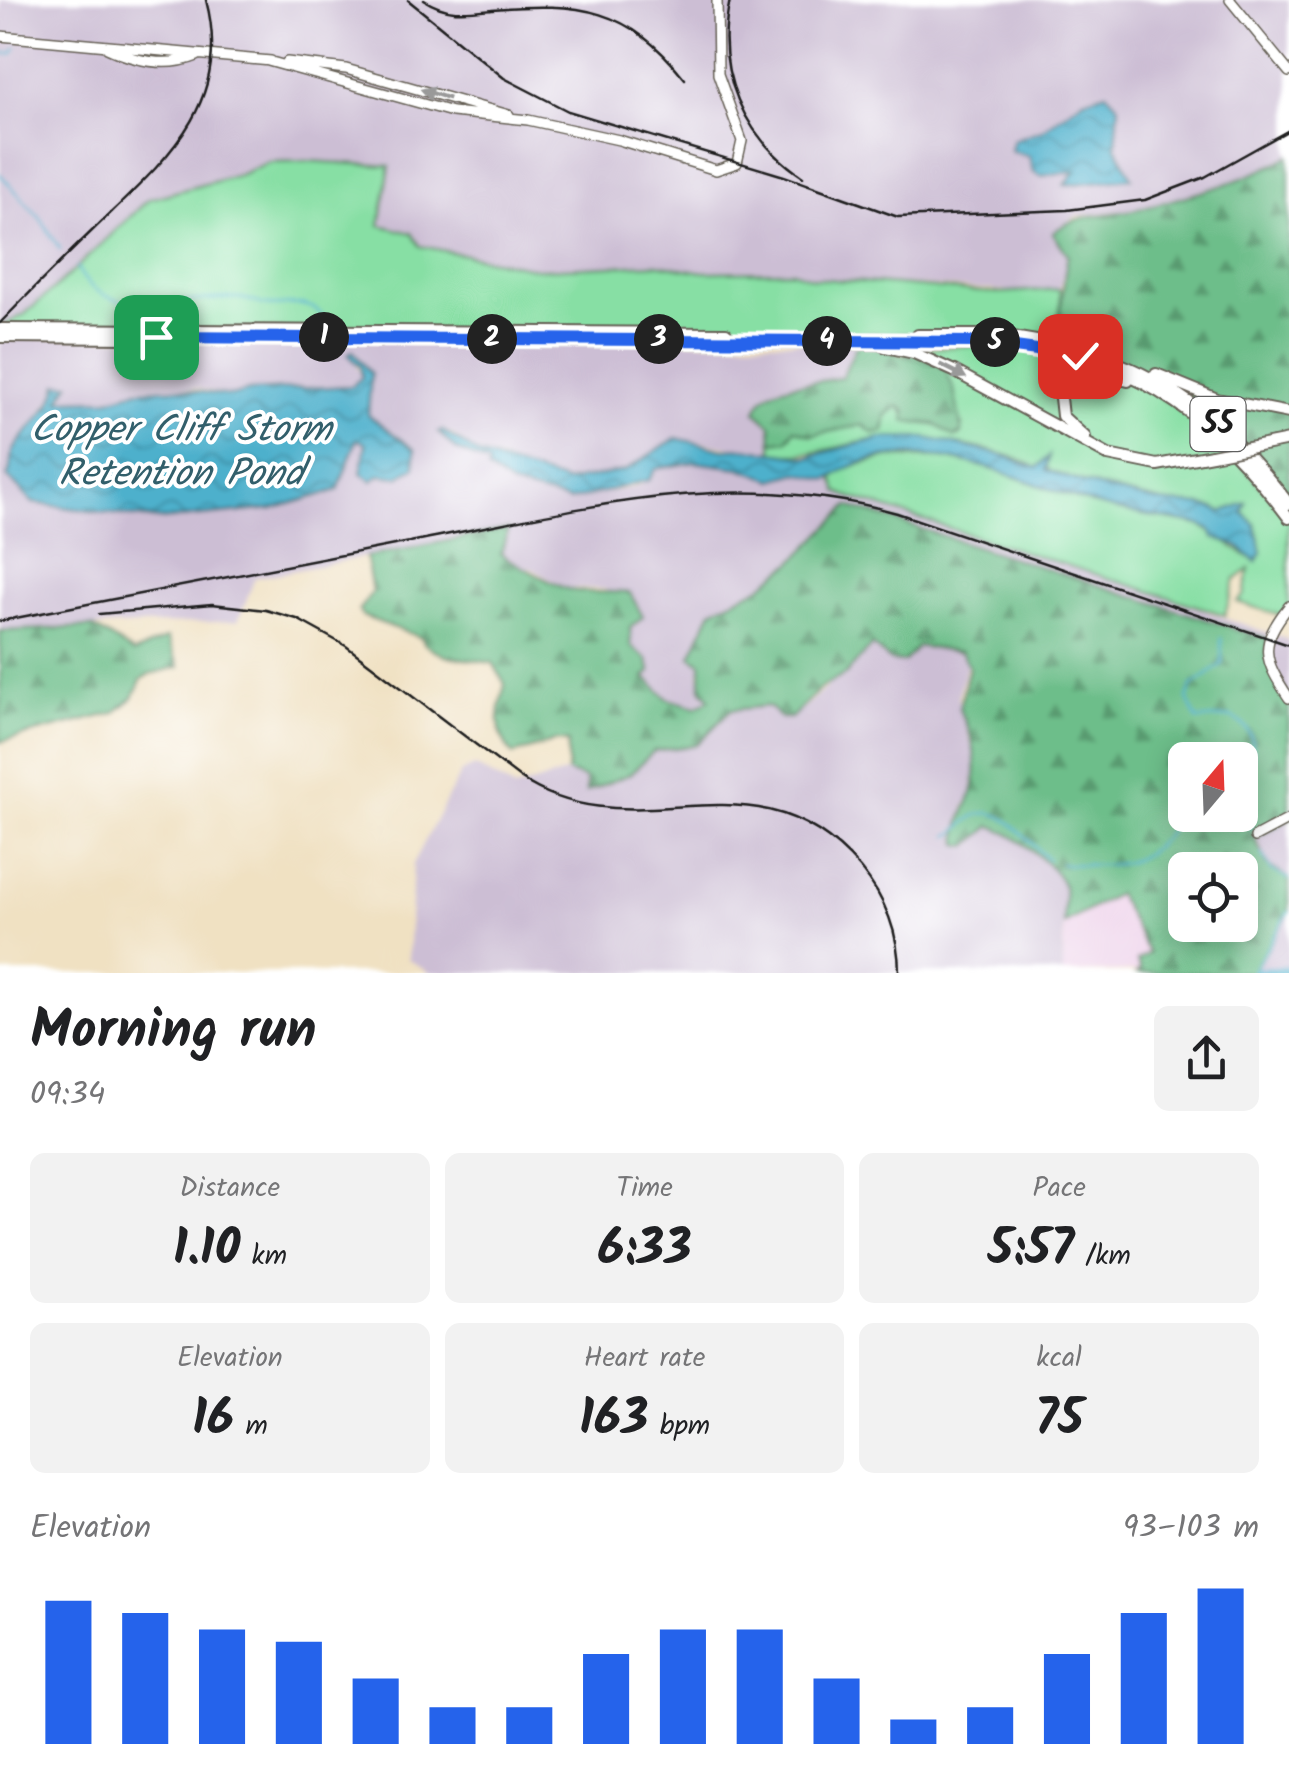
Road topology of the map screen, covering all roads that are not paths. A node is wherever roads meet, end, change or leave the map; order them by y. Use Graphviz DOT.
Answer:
graph roads {
  1 [pos="717,0"];
  2 [pos="1230,0"];
  3 [pos="0,36"];
  4 [pos="1289,72"];
  5 [pos="0,328"];
  6 [pos="0,337"];
  7 [pos="861,342"];
  8 [pos="1127,366"];
  9 [pos="1154,388"];
  10 [pos="1289,413"];
  11 [pos="1289,440"];
  12 [pos="1207,456"];
  13 [pos="1289,504"];
  14 [pos="1289,518"];
  15 [pos="1289,606"];
  16 [pos="1289,698"];
  17 [pos="1289,819"];
  18 [pos="1256,837"];
  1 -- 3 [label="street"];
  2 -- 4 [label="street"];
  5 -- 8 [label="main road, 55"];
  6 -- 7 [label="main road, 55"];
  7 -- 9 [label="main road, 55"];
  7 -- 12 [label="main road, one-way"];
  8 -- 10 [label="main road"];
  8 -- 13 [label="main road, 55"];
  9 -- 12 [label="main road"];
  9 -- 14 [label="main road, 55"];
  11 -- 12 [label="main road, bridge"];
  15 -- 16 [label="street"];
  17 -- 18 [label="street"];
}
